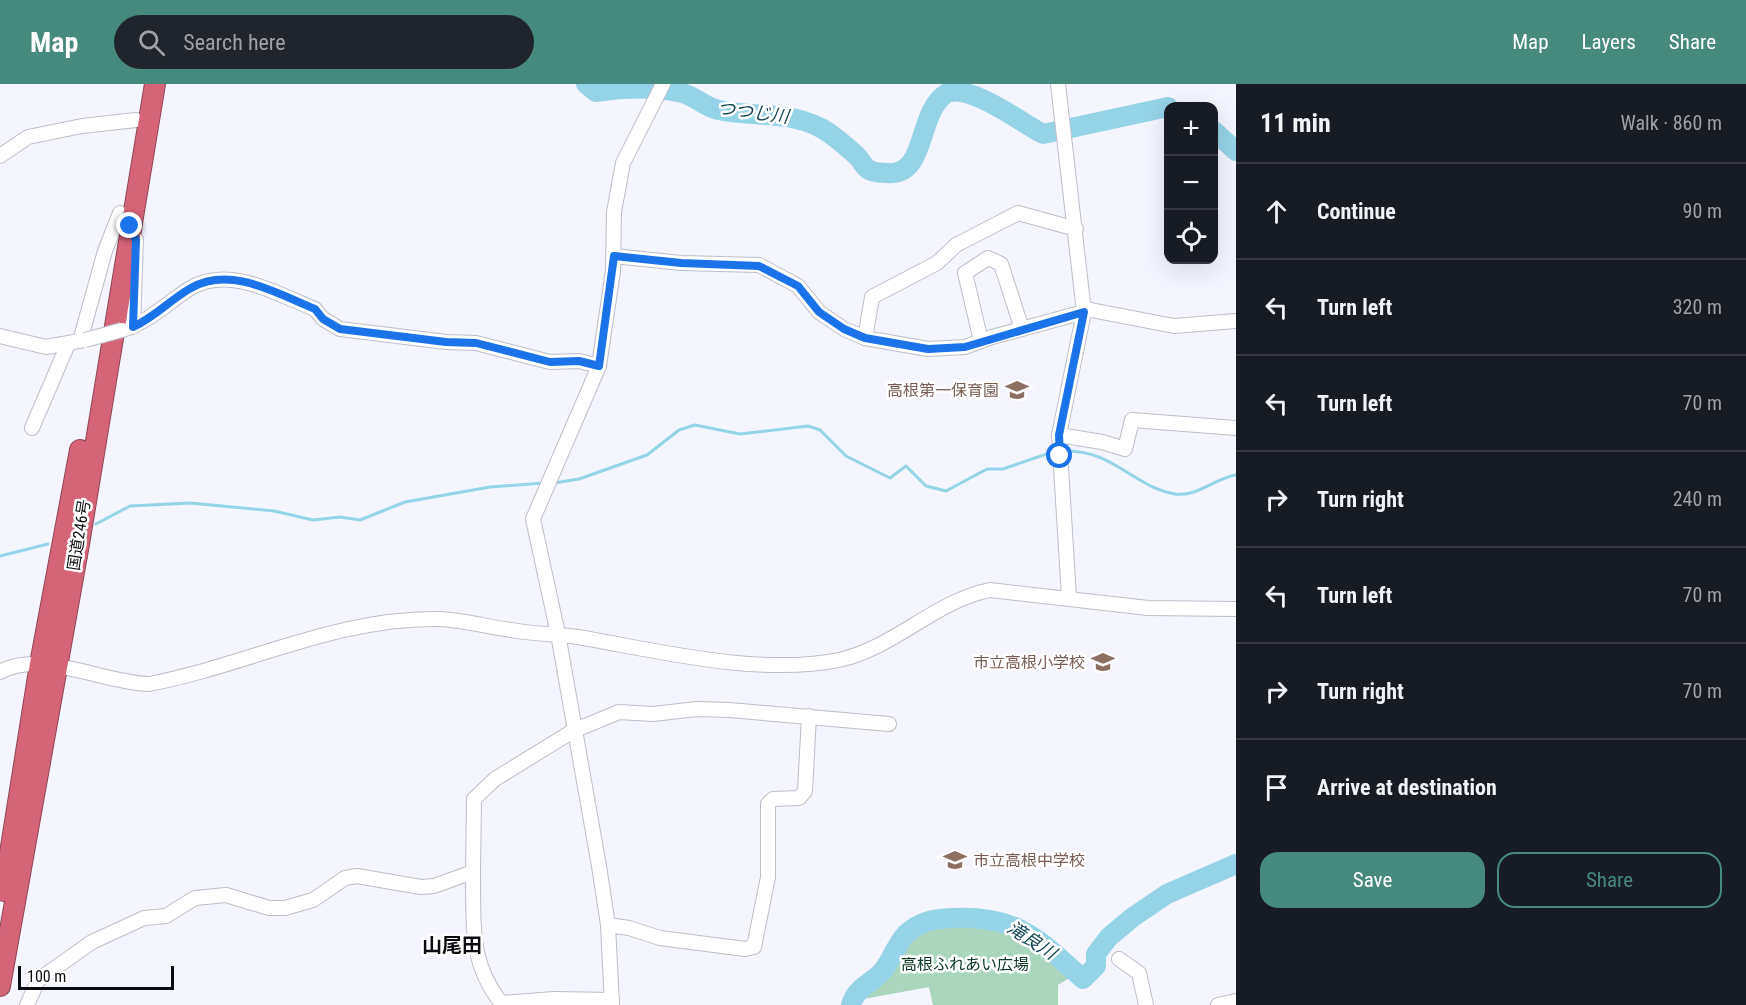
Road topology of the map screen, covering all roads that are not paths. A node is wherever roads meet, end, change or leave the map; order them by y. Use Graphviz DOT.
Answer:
graph roads {
  1 [pos="142,84"];
  2 [pos="155,84"];
  3 [pos="1058,84"];
  4 [pos="659,90"];
  5 [pos="136,120"];
  6 [pos="0,156"];
  7 [pos="125,220"];
  8 [pos="1076,229"];
  9 [pos="614,256"];
  10 [pos="1084,312"];
  11 [pos="1236,321"];
  12 [pos="128,328"];
  13 [pos="1022,329"];
  14 [pos="0,336"];
  15 [pos="865,338"];
  16 [pos="981,341"];
  17 [pos="78,342"];
  18 [pos="599,366"];
  19 [pos="32,428"];
  20 [pos="1236,428"];
  21 [pos="1059,445"];
  22 [pos="1069,597"];
  23 [pos="1236,609"];
  24 [pos="558,634"];
  25 [pos="47,666"];
  26 [pos="0,672"];
  27 [pos="809,716"];
  28 [pos="889,724"];
  29 [pos="573,731"];
  30 [pos="473,873"];
  31 [pos="0,912"];
  32 [pos="608,925"];
  33 [pos="1119,959"];
  34 [pos="0,986"];
  35 [pos="1236,1001"];
  36 [pos="612,1003"];
  37 [pos="27,1005"];
  38 [pos="1146,1005"];
  39 [pos="1218,1005"];
  1 -- 5 [label="highway, 国道246号"];
  2 -- 7 [label="highway, 国道246号"];
  3 -- 8 [label="street"];
  4 -- 9 [label="street"];
  5 -- 6 [label="street"];
  5 -- 7 [label="highway, 国道246号"];
  7 -- 12 [label="street"];
  7 -- 17 [label="street"];
  7 -- 25 [label="highway, 国道246号"];
  8 -- 10 [label="street"];
  8 -- 15 [label="street"];
  9 -- 15 [label="street"];
  9 -- 18 [label="street"];
  10 -- 11 [label="street"];
  10 -- 13 [label="street"];
  10 -- 21 [label="street"];
  12 -- 17 [label="street, bridge"];
  12 -- 18 [label="street"];
  13 -- 16 [label="street"];
  13 -- 16 [label="street"];
  14 -- 17 [label="street"];
  15 -- 16 [label="street"];
  17 -- 19 [label="street"];
  18 -- 24 [label="street"];
  20 -- 21 [label="street"];
  21 -- 22 [label="street"];
  22 -- 23 [label="street"];
  22 -- 24 [label="street"];
  24 -- 25 [label="street"];
  24 -- 29 [label="street"];
  25 -- 26 [label="street"];
  25 -- 31 [label="highway, 国道246号"];
  25 -- 34 [label="highway, 国道246号"];
  27 -- 28 [label="street"];
  27 -- 29 [label="street"];
  27 -- 32 [label="street"];
  29 -- 30 [label="street"];
  29 -- 32 [label="street"];
  30 -- 36 [label="street"];
  30 -- 37 [label="street"];
  32 -- 36 [label="street"];
  33 -- 38 [label="street"];
  35 -- 39 [label="street"];
}
